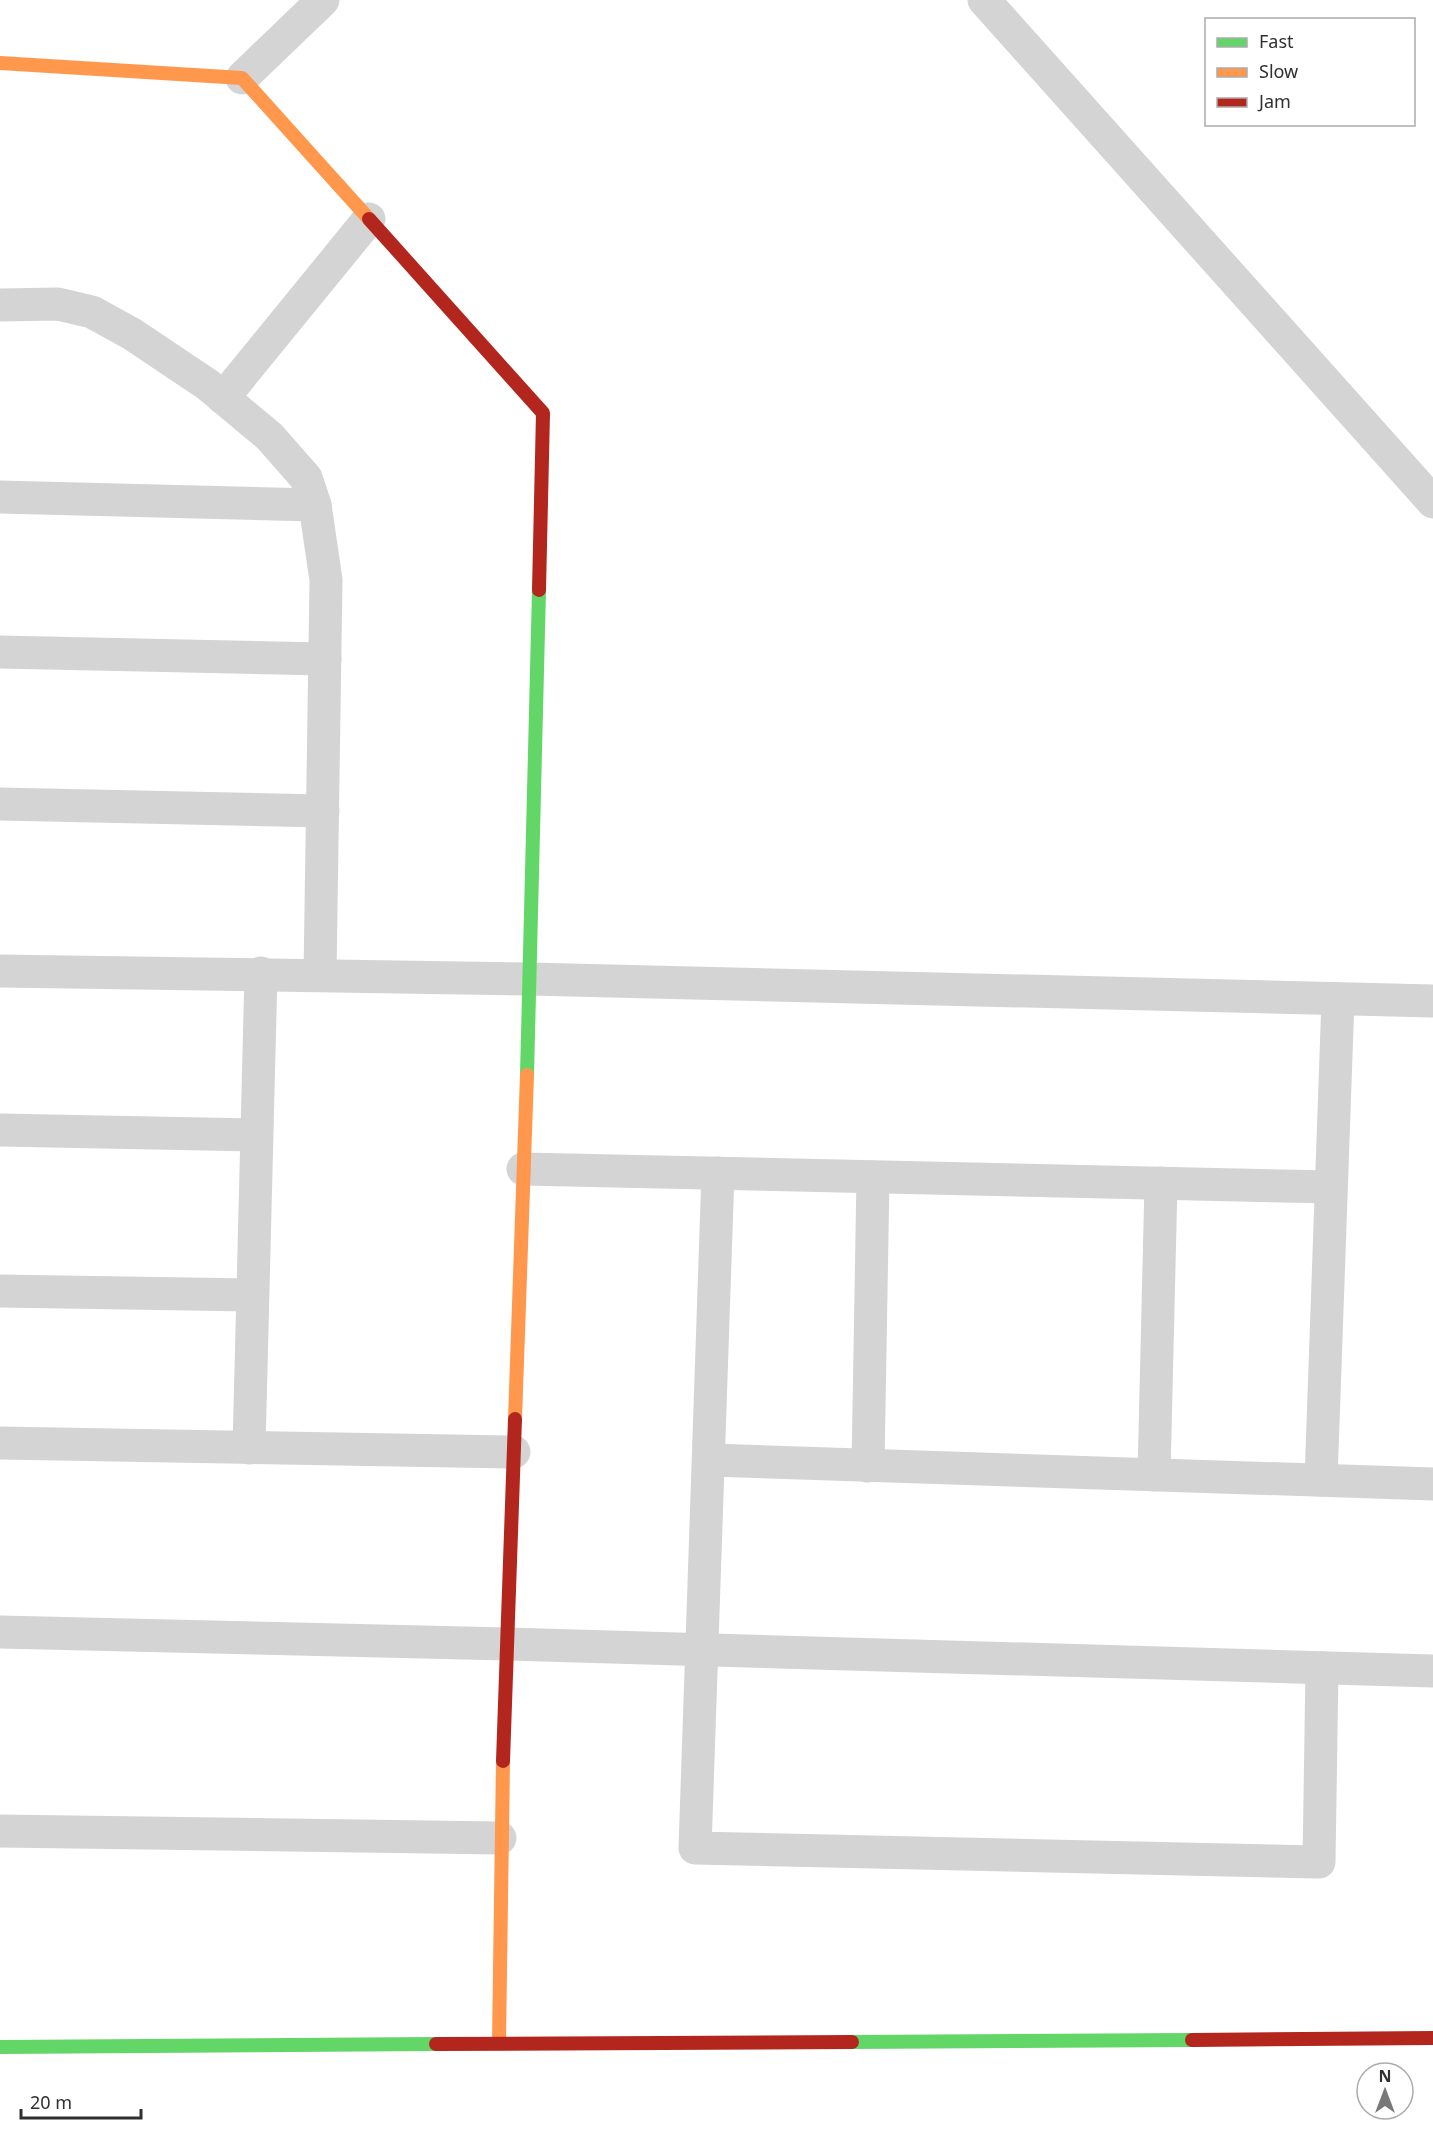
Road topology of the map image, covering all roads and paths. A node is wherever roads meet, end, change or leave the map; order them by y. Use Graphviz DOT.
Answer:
graph roads {
  1 [pos="323,0"];
  2 [pos="984,0"];
  3 [pos="0,63"];
  4 [pos="242,78"];
  5 [pos="369,219"];
  6 [pos="0,304"];
  7 [pos="223,398"];
  8 [pos="0,497"];
  9 [pos="1433,502"];
  10 [pos="315,505"];
  11 [pos="0,652"];
  12 [pos="325,659"];
  13 [pos="0,804"];
  14 [pos="323,811"];
  15 [pos="0,971"];
  16 [pos="261,973"];
  17 [pos="320,975"];
  18 [pos="530,979"];
  19 [pos="1338,999"];
  20 [pos="1433,1001"];
  21 [pos="0,1130"];
  22 [pos="256,1136"];
  23 [pos="523,1169"];
  24 [pos="718,1173"];
  25 [pos="873,1177"];
  26 [pos="1161,1183"];
  27 [pos="1331,1187"];
  28 [pos="0,1291"];
  29 [pos="252,1295"];
  30 [pos="0,1443"];
  31 [pos="249,1448"];
  32 [pos="513,1452"];
  33 [pos="710,1460"];
  34 [pos="868,1466"];
  35 [pos="1154,1475"];
  36 [pos="1321,1480"];
  37 [pos="1433,1484"];
  38 [pos="0,1632"];
  39 [pos="507,1644"];
  40 [pos="702,1651"];
  41 [pos="1322,1668"];
  42 [pos="1433,1671"];
  43 [pos="0,1830"];
  44 [pos="501,1838"];
  45 [pos="1433,2038"];
  46 [pos="499,2042"];
  47 [pos="0,2047"];
  1 -- 4 [label="street"];
  2 -- 9 [label="street"];
  3 -- 4 [label="street"];
  4 -- 5 [label="street"];
  5 -- 7 [label="street"];
  5 -- 18 [label="street"];
  6 -- 7 [label="street"];
  7 -- 10 [label="street"];
  8 -- 10 [label="street"];
  10 -- 12 [label="street"];
  11 -- 12 [label="street"];
  12 -- 14 [label="street"];
  13 -- 14 [label="street"];
  14 -- 17 [label="street"];
  15 -- 16 [label="street"];
  16 -- 17 [label="street"];
  16 -- 22 [label="street"];
  17 -- 18 [label="street"];
  18 -- 19 [label="street"];
  18 -- 23 [label="street"];
  19 -- 20 [label="street"];
  19 -- 27 [label="street"];
  21 -- 22 [label="street"];
  22 -- 29 [label="street"];
  23 -- 24 [label="street"];
  23 -- 32 [label="street"];
  24 -- 25 [label="street"];
  24 -- 33 [label="street"];
  25 -- 26 [label="street"];
  25 -- 34 [label="street"];
  26 -- 27 [label="street"];
  26 -- 35 [label="street"];
  27 -- 36 [label="street"];
  28 -- 29 [label="street"];
  29 -- 31 [label="street"];
  30 -- 31 [label="street"];
  31 -- 32 [label="street"];
  32 -- 39 [label="street"];
  33 -- 34 [label="street"];
  33 -- 40 [label="street"];
  34 -- 35 [label="street"];
  35 -- 36 [label="street"];
  36 -- 37 [label="street"];
  38 -- 39 [label="street"];
  39 -- 40 [label="street"];
  39 -- 44 [label="street"];
  40 -- 41 [label="street"];
  40 -- 41 [label="street"];
  41 -- 42 [label="street"];
  43 -- 44 [label="street"];
  44 -- 46 [label="street"];
  45 -- 46 [label="street"];
  46 -- 47 [label="street"];
}
